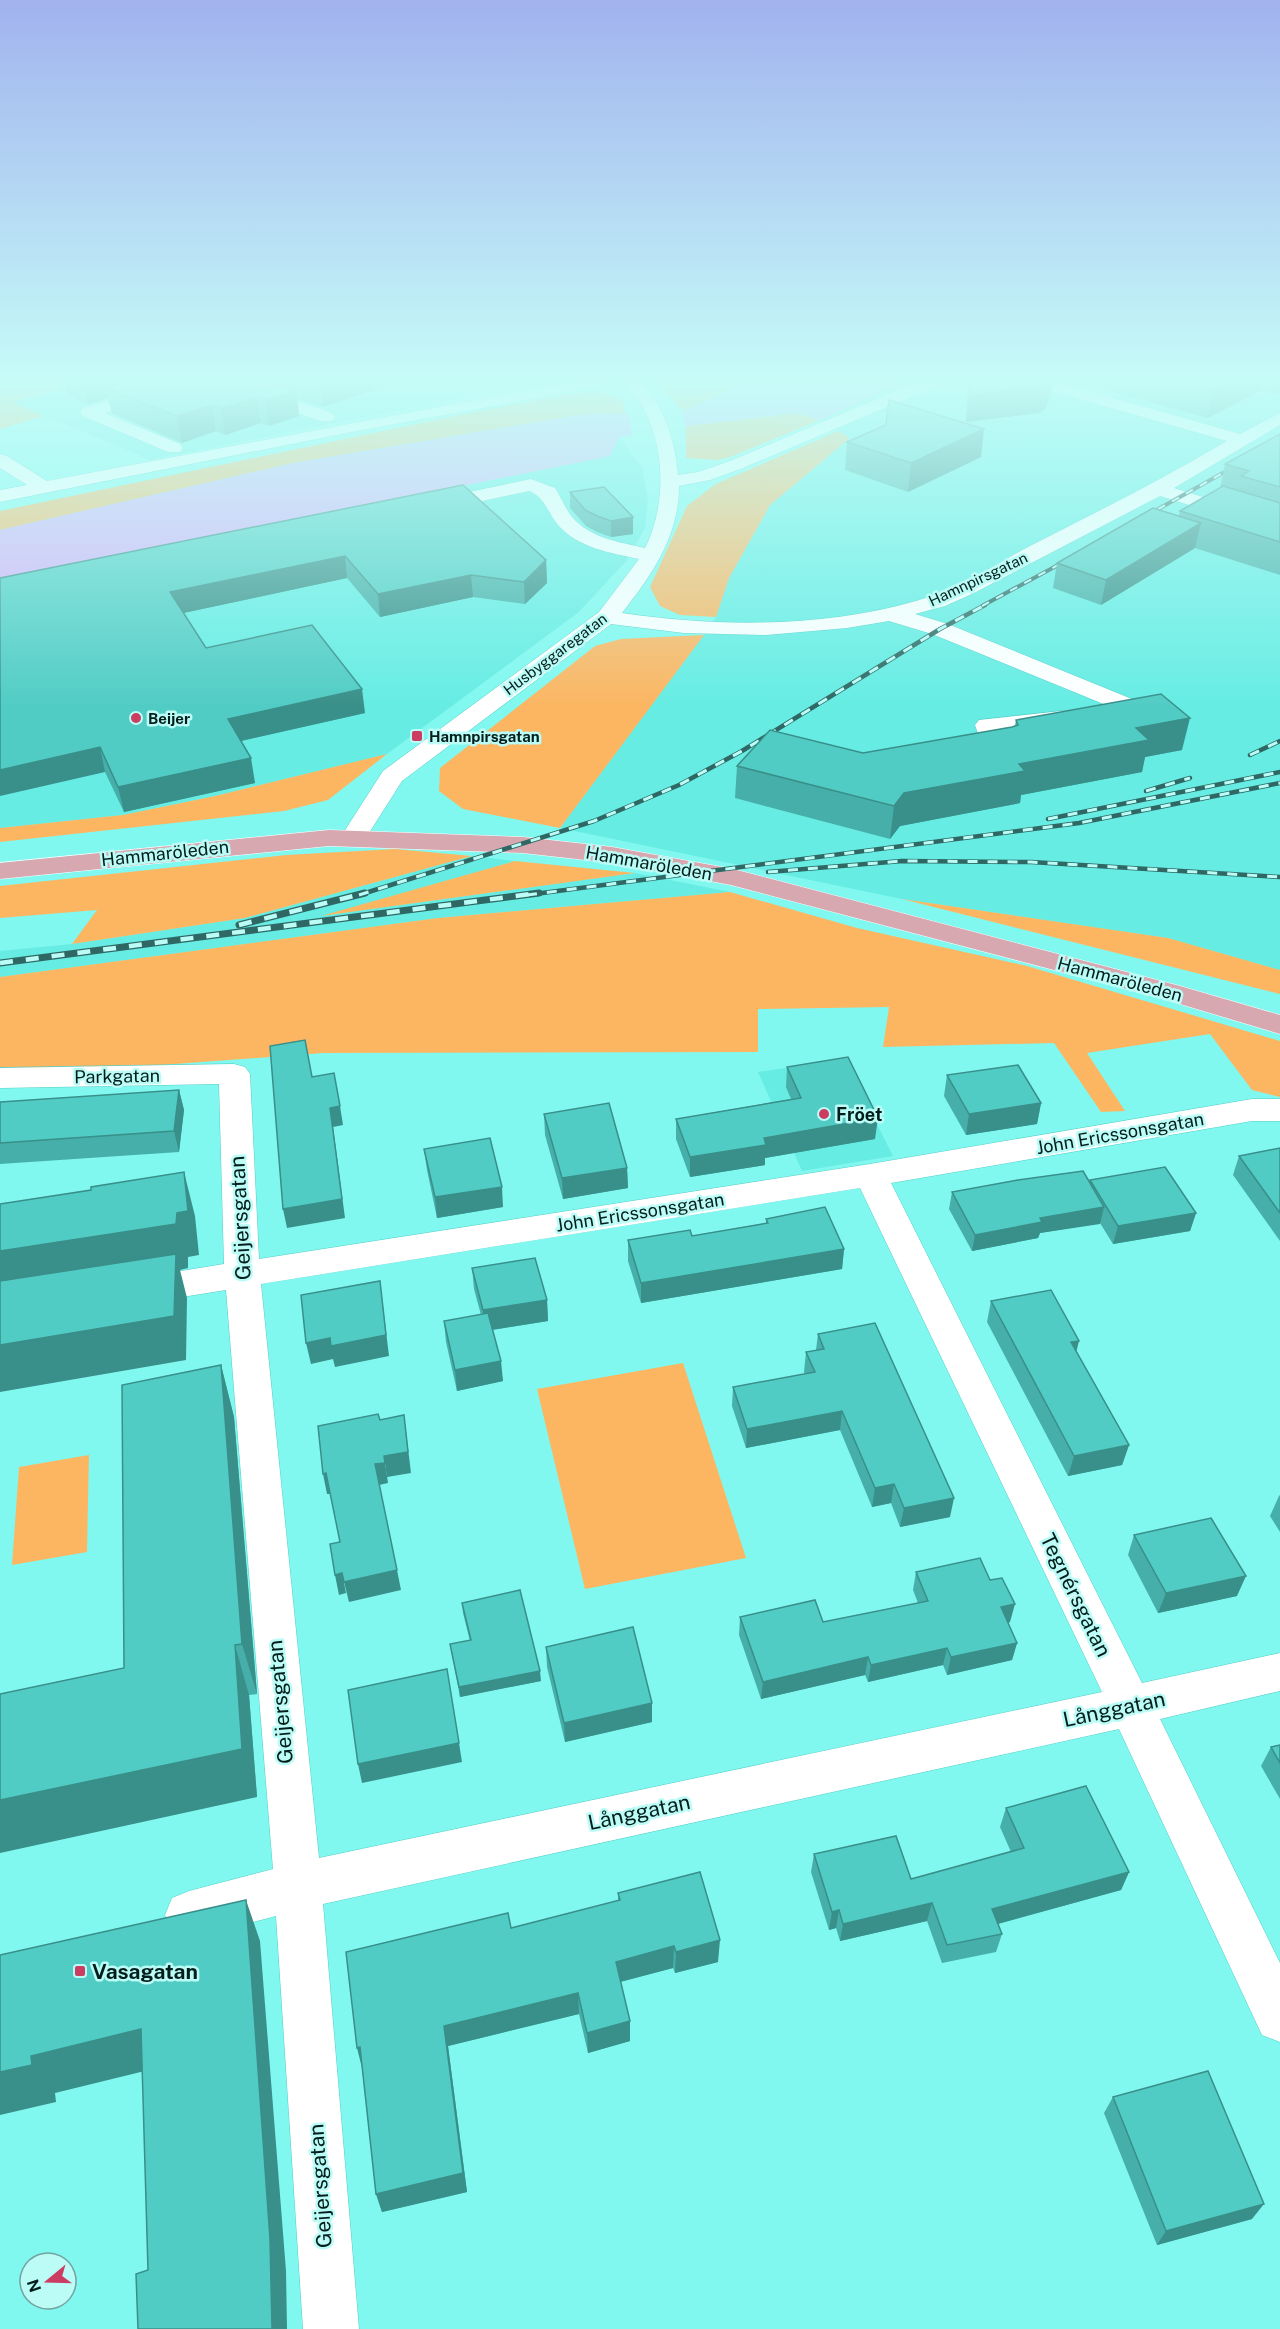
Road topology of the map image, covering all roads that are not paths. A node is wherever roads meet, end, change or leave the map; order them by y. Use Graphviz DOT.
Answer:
graph roads {
  1 [pos="35,489"];
  2 [pos="513,489"];
  3 [pos="540,489"];
  4 [pos="669,489"];
  5 [pos="1158,489"];
  6 [pos="0,496"];
  7 [pos="416,509"];
  8 [pos="1280,527"];
  9 [pos="651,555"];
  10 [pos="888,614"];
  11 [pos="608,617"];
  12 [pos="952,761"];
  13 [pos="358,829"];
  14 [pos="0,858"];
  15 [pos="0,872"];
  16 [pos="1280,1005"];
  17 [pos="1280,1025"];
  18 [pos="234,1074"];
  19 [pos="0,1078"];
  20 [pos="1280,1110"];
  21 [pos="870,1176"];
  22 [pos="242,1274"];
  23 [pos="104,1296"];
  24 [pos="1280,1671"];
  25 [pos="1131,1706"];
  26 [pos="298,1886"];
  27 [pos="149,1925"];
  28 [pos="1280,2017"];
  29 [pos="331,2329"];
  1 -- 6 [label="street"];
  2 -- 7 [label="street"];
  3 -- 9 [label="street"];
  4 -- 9 [label="street, Husbyggaregatan"];
  5 -- 8 [label="street"];
  5 -- 10 [label="street, Hamnpirsgatan"];
  9 -- 11 [label="street, Husbyggaregatan"];
  10 -- 11 [label="street, Hamnpirsgatan"];
  10 -- 12 [label="street"];
  11 -- 13 [label="street, Husbyggaregatan"];
  13 -- 14 [label="main road, Hammaröleden"];
  13 -- 15 [label="main road, Hammaröleden"];
  13 -- 16 [label="main road, Hammaröleden"];
  13 -- 17 [label="main road, Hammaröleden"];
  18 -- 19 [label="street, Parkgatan"];
  18 -- 22 [label="street, Geijersgatan"];
  20 -- 21 [label="street, John Ericssonsgatan"];
  21 -- 22 [label="street, John Ericssonsgatan"];
  21 -- 25 [label="street, Tegnérsgatan"];
  22 -- 23 [label="street, John Ericssonsgatan"];
  22 -- 26 [label="street, Geijersgatan"];
  24 -- 25 [label="street, Långgatan"];
  25 -- 26 [label="street, Långgatan"];
  25 -- 28 [label="street, Tegnérsgatan"];
  26 -- 27 [label="street, Långgatan"];
  26 -- 29 [label="street, Geijersgatan"];
}
